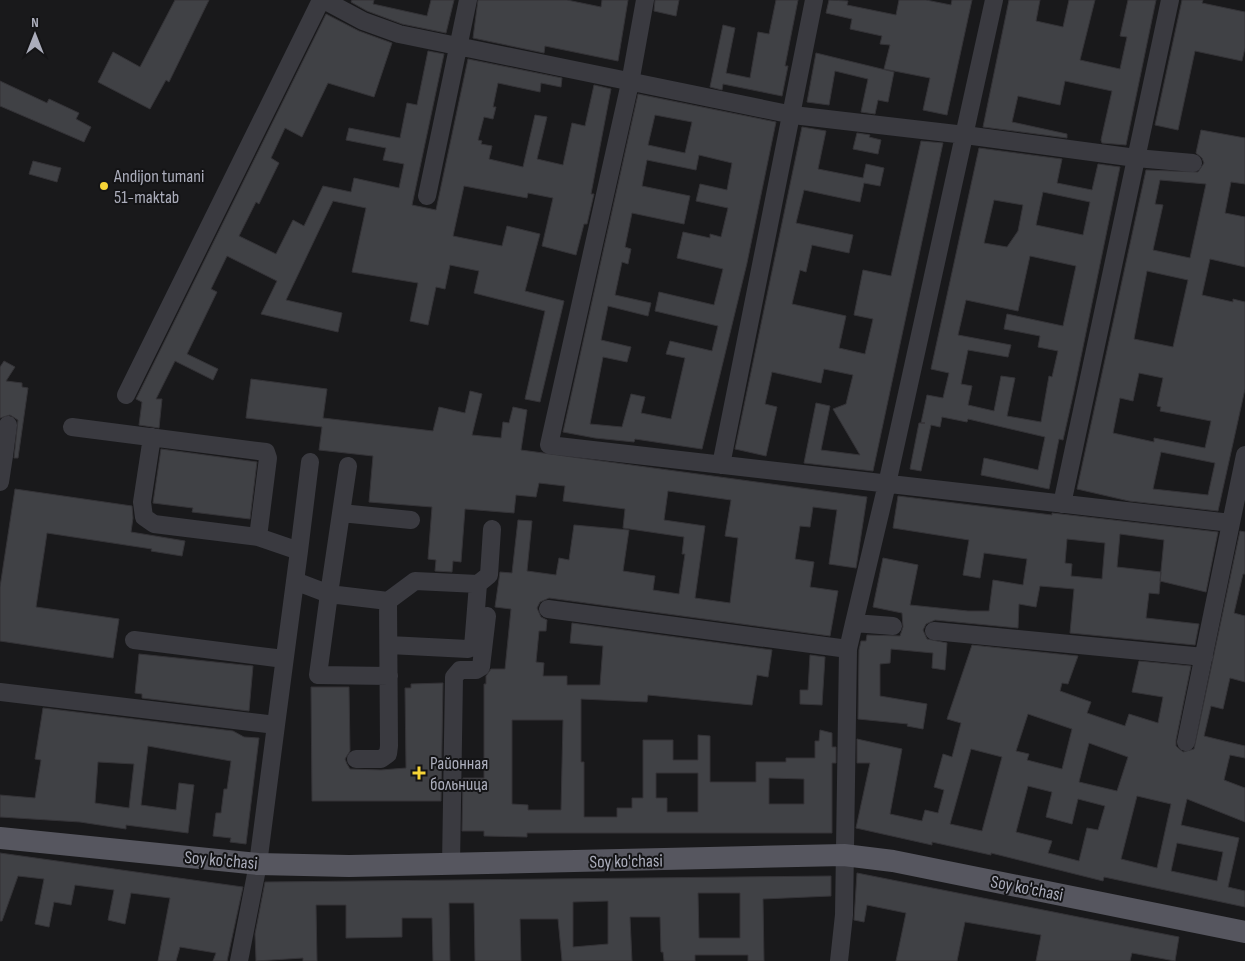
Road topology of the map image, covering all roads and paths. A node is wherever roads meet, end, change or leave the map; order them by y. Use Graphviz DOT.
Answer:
graph roads {
  1 [pos="322,0"];
  2 [pos="468,0"];
  3 [pos="645,0"];
  4 [pos="814,0"];
  5 [pos="994,0"];
  6 [pos="1170,0"];
  7 [pos="460,45"];
  8 [pos="630,82"];
  9 [pos="793,115"];
  10 [pos="965,135"];
  11 [pos="1136,158"];
  12 [pos="1193,163"];
  13 [pos="427,196"];
  14 [pos="126,395"];
  15 [pos="8,425"];
  16 [pos="72,427"];
  17 [pos="152,437"];
  18 [pos="2,456"];
  19 [pos="1245,456"];
  20 [pos="310,462"];
  21 [pos="721,465"];
  22 [pos="348,466"];
  23 [pos="0,482"];
  24 [pos="887,484"];
  25 [pos="1062,504"];
  26 [pos="341,513"];
  27 [pos="411,520"];
  28 [pos="1231,522"];
  29 [pos="492,529"];
  30 [pos="258,537"];
  31 [pos="299,551"];
  32 [pos="295,581"];
  33 [pos="478,584"];
  34 [pos="330,594"];
  35 [pos="388,601"];
  36 [pos="548,609"];
  37 [pos="487,616"];
  38 [pos="854,623"];
  39 [pos="893,626"];
  40 [pos="934,631"];
  41 [pos="134,640"];
  42 [pos="389,645"];
  43 [pos="848,649"];
  44 [pos="1204,657"];
  45 [pos="284,659"];
  46 [pos="389,676"];
  47 [pos="0,692"];
  48 [pos="276,725"];
  49 [pos="1186,742"];
  50 [pos="356,759"];
  51 [pos="0,838"];
  52 [pos="844,855"];
  53 [pos="258,864"];
  54 [pos="451,865"];
  55 [pos="1245,932"];
  56 [pos="238,961"];
  57 [pos="839,961"];
  1 -- 7 [label="street"];
  1 -- 14 [label="street"];
  2 -- 7 [label="street"];
  3 -- 8 [label="street"];
  4 -- 9 [label="street"];
  5 -- 10 [label="street"];
  6 -- 11 [label="street"];
  7 -- 8 [label="street"];
  7 -- 13 [label="street"];
  8 -- 9 [label="street"];
  8 -- 21 [label="street"];
  9 -- 10 [label="street"];
  9 -- 21 [label="street"];
  10 -- 11 [label="street"];
  10 -- 24 [label="street"];
  11 -- 12 [label="street"];
  11 -- 25 [label="street"];
  15 -- 18 [label="street"];
  16 -- 17 [label="street"];
  17 -- 30 [label="street"];
  17 -- 30 [label="street"];
  18 -- 23 [label="street"];
  19 -- 28 [label="street"];
  20 -- 31 [label="street"];
  21 -- 24 [label="street"];
  22 -- 26 [label="street"];
  24 -- 25 [label="street"];
  24 -- 38 [label="street"];
  25 -- 28 [label="street"];
  26 -- 27 [label="street"];
  26 -- 34 [label="street"];
  28 -- 44 [label="street"];
  29 -- 33 [label="street"];
  30 -- 31 [label="street"];
  31 -- 32 [label="street"];
  32 -- 34 [label="street"];
  32 -- 45 [label="street"];
  33 -- 35 [label="street"];
  33 -- 42 [label="street"];
  34 -- 35 [label="street"];
  34 -- 46 [label="street"];
  35 -- 42 [label="street"];
  36 -- 43 [label="street"];
  37 -- 54 [label="street"];
  38 -- 39 [label="street"];
  38 -- 43 [label="street"];
  40 -- 44 [label="street"];
  41 -- 45 [label="street"];
  42 -- 46 [label="street"];
  43 -- 52 [label="street"];
  44 -- 49 [label="street"];
  45 -- 48 [label="street"];
  46 -- 50 [label="street"];
  47 -- 48 [label="street"];
  48 -- 53 [label="street"];
  51 -- 53 [label="main road, Soy ko'chasi"];
  52 -- 54 [label="main road, Soy ko'chasi"];
  52 -- 55 [label="main road, Soy ko'chasi"];
  52 -- 57 [label="street"];
  53 -- 54 [label="main road, Soy ko'chasi"];
  53 -- 56 [label="street"];
}
